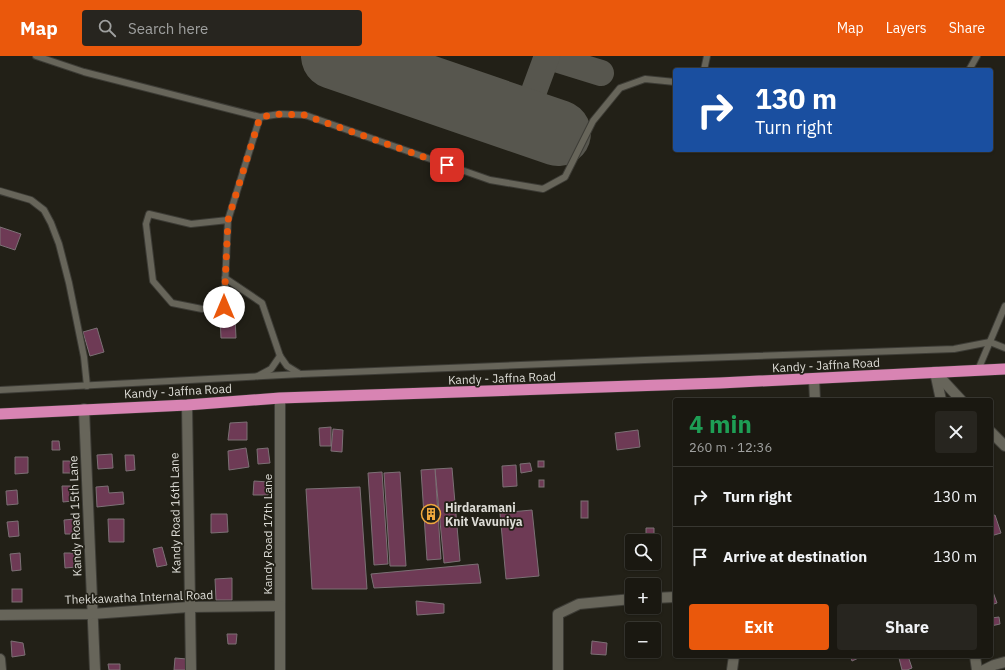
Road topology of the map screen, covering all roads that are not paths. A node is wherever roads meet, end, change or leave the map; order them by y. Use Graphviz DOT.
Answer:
graph roads {
  1 [pos="36,56"];
  2 [pos="707,56"];
  3 [pos="977,56"];
  4 [pos="704,68"];
  5 [pos="970,68"];
  6 [pos="673,82"];
  7 [pos="260,117"];
  8 [pos="0,191"];
  9 [pos="228,220"];
  10 [pos="225,278"];
  11 [pos="1005,306"];
  12 [pos="990,342"];
  13 [pos="1005,348"];
  14 [pos="280,356"];
  15 [pos="1005,369"];
  16 [pos="978,370"];
  17 [pos="935,372"];
  18 [pos="301,374"];
  19 [pos="257,377"];
  20 [pos="814,379"];
  21 [pos="87,386"];
  22 [pos="0,390"];
  23 [pos="280,398"];
  24 [pos="815,398"];
  25 [pos="941,398"];
  26 [pos="959,398"];
  27 [pos="187,405"];
  28 [pos="84,409"];
  29 [pos="0,414"];
  30 [pos="993,434"];
  31 [pos="1005,446"];
  32 [pos="673,597"];
  33 [pos="661,598"];
  34 [pos="625,600"];
  35 [pos="280,606"];
  36 [pos="189,607"];
  37 [pos="92,614"];
  38 [pos="0,615"];
  39 [pos="734,658"];
  40 [pos="975,658"];
  41 [pos="0,659"];
  42 [pos="1005,662"];
  43 [pos="1,670"];
  44 [pos="95,670"];
  45 [pos="191,670"];
  46 [pos="280,670"];
  47 [pos="558,670"];
  48 [pos="732,670"];
  49 [pos="977,670"];
  50 [pos="984,670"];
  1 -- 7 [label="lane"];
  2 -- 4 [label="lane"];
  3 -- 5 [label="lane"];
  6 -- 7 [label="lane"];
  7 -- 9 [label="lane"];
  8 -- 21 [label="lane"];
  9 -- 10 [label="lane"];
  9 -- 10 [label="lane"];
  10 -- 14 [label="lane"];
  11 -- 12 [label="lane"];
  12 -- 13 [label="lane"];
  12 -- 16 [label="lane"];
  12 -- 18 [label="lane"];
  14 -- 18 [label="lane"];
  14 -- 19 [label="lane"];
  15 -- 16 [label="highway, Kandy - Jaffna Road"];
  16 -- 17 [label="highway, Kandy - Jaffna Road"];
  17 -- 20 [label="highway, Kandy - Jaffna Road"];
  17 -- 25 [label="street"];
  17 -- 26 [label="street"];
  18 -- 19 [label="lane"];
  19 -- 21 [label="lane"];
  20 -- 23 [label="highway, Kandy - Jaffna Road"];
  20 -- 24 [label="street"];
  21 -- 22 [label="lane"];
  23 -- 27 [label="highway, Kandy - Jaffna Road"];
  23 -- 35 [label="street, Kandy Road 17th Lane"];
  27 -- 28 [label="highway, Kandy - Jaffna Road"];
  27 -- 36 [label="street, Kandy Road 16th Lane"];
  28 -- 29 [label="highway, Kandy - Jaffna Road"];
  28 -- 37 [label="street, Kandy Road 15th Lane"];
  30 -- 31 [label="street"];
  32 -- 33 [label="street"];
  34 -- 47 [label="street"];
  35 -- 36 [label="street, Thekkawatha Internal Road"];
  35 -- 46 [label="street, Kandy Road 17th Lane"];
  36 -- 37 [label="street, Thekkawatha Internal Road"];
  36 -- 45 [label="street, Kandy Road 16th Lane"];
  37 -- 38 [label="street, Thekkawatha Internal Road"];
  37 -- 44 [label="street, Kandy Road 15th Lane"];
  39 -- 48 [label="street"];
  40 -- 49 [label="street"];
  41 -- 43 [label="street"];
  42 -- 50 [label="street"];
}
